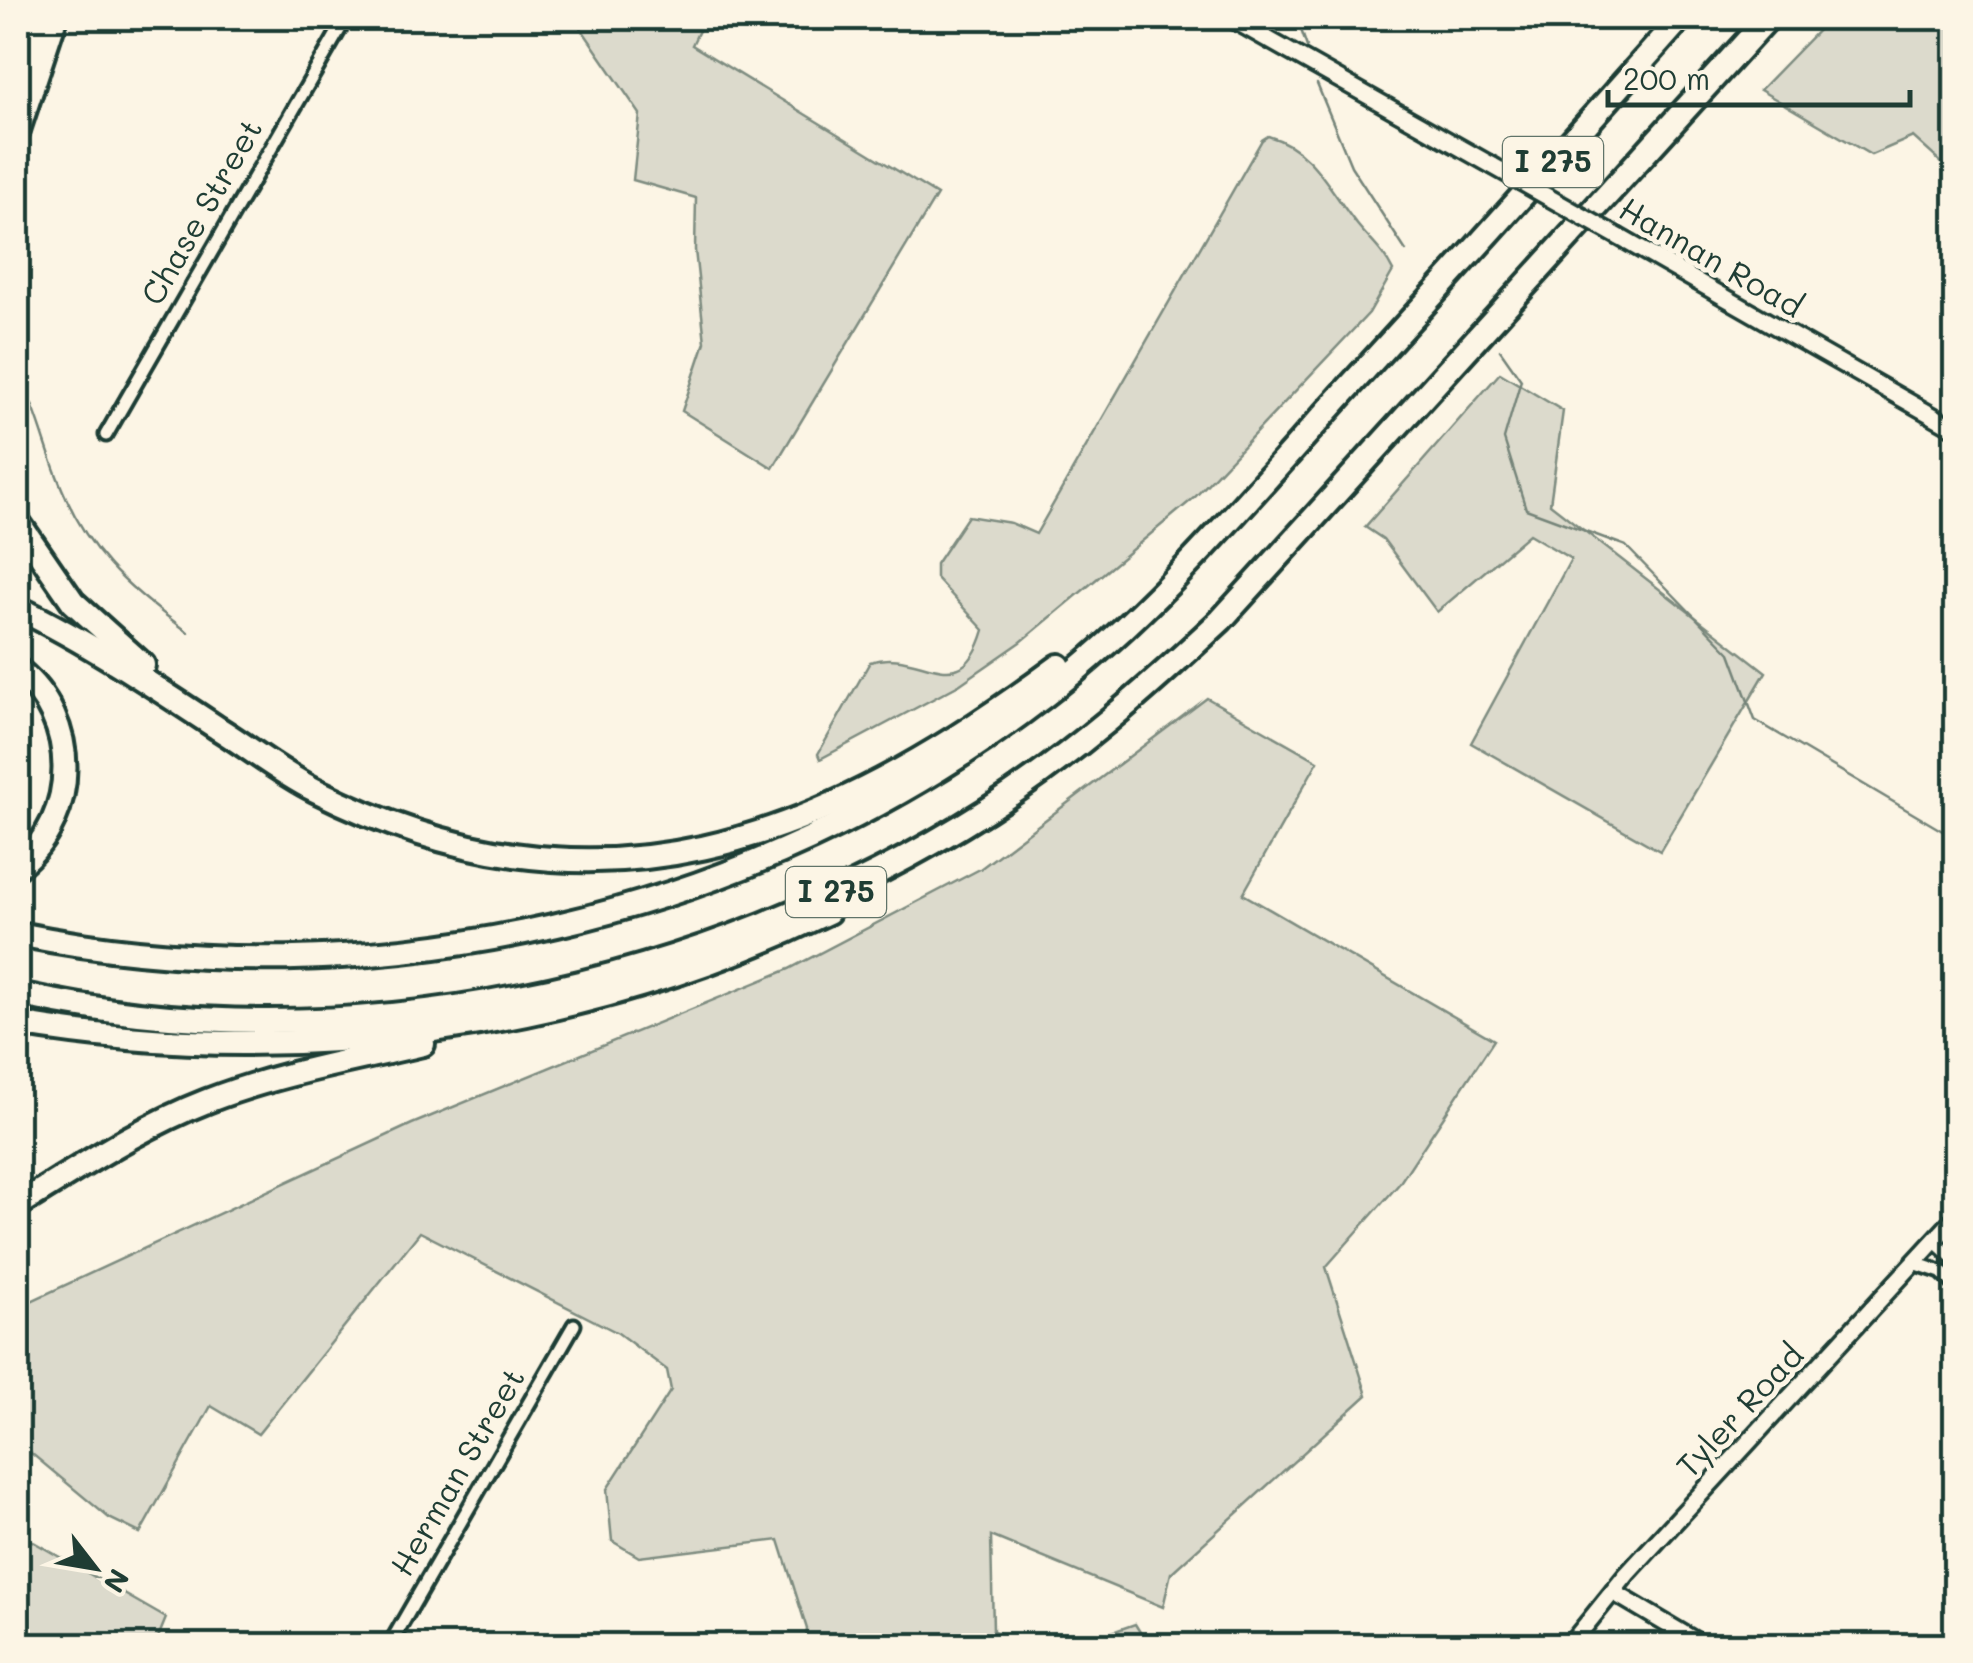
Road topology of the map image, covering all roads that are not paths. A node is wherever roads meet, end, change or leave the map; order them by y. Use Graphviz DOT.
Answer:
graph roads {
  1 [pos="38,18"];
  2 [pos="55,18"];
  3 [pos="346,18"];
  4 [pos="1230,18"];
  5 [pos="1681,18"];
  6 [pos="1768,18"];
  7 [pos="18,75"];
  8 [pos="18,130"];
  9 [pos="1956,429"];
  10 [pos="106,435"];
  11 [pos="18,522"];
  12 [pos="1160,595"];
  13 [pos="18,608"];
  14 [pos="18,670"];
  15 [pos="344,803"];
  16 [pos="986,810"];
  17 [pos="18,866"];
  18 [pos="18,934"];
  19 [pos="18,994"];
  20 [pos="590,1000"];
  21 [pos="18,1024"];
  22 [pos="18,1206"];
  23 [pos="1956,1218"];
  24 [pos="1934,1241"];
  25 [pos="1956,1260"];
  26 [pos="1914,1263"];
  27 [pos="1956,1286"];
  28 [pos="574,1325"];
  29 [pos="1613,1592"];
  30 [pos="389,1646"];
  31 [pos="1569,1646"];
  32 [pos="1704,1646"];
  1 -- 7 [label="highway"];
  2 -- 8 [label="highway"];
  3 -- 10 [label="street, Chase Street"];
  4 -- 9 [label="street, Hannan Road, bridge"];
  5 -- 12 [label="highway, I 275"];
  6 -- 16 [label="highway, I 275"];
  11 -- 15 [label="highway"];
  12 -- 15 [label="highway"];
  12 -- 18 [label="highway, I 275"];
  13 -- 15 [label="highway"];
  14 -- 17 [label="highway"];
  16 -- 19 [label="highway, I 275"];
  16 -- 20 [label="highway"];
  20 -- 21 [label="highway"];
  20 -- 22 [label="highway"];
  23 -- 24 [label="street, Tyler Road"];
  24 -- 25 [label="street"];
  24 -- 26 [label="street, Tyler Road"];
  26 -- 27 [label="street"];
  26 -- 29 [label="street, Tyler Road"];
  28 -- 30 [label="street, Herman Street"];
  29 -- 31 [label="street, Tyler Road"];
  29 -- 32 [label="street"];
}
